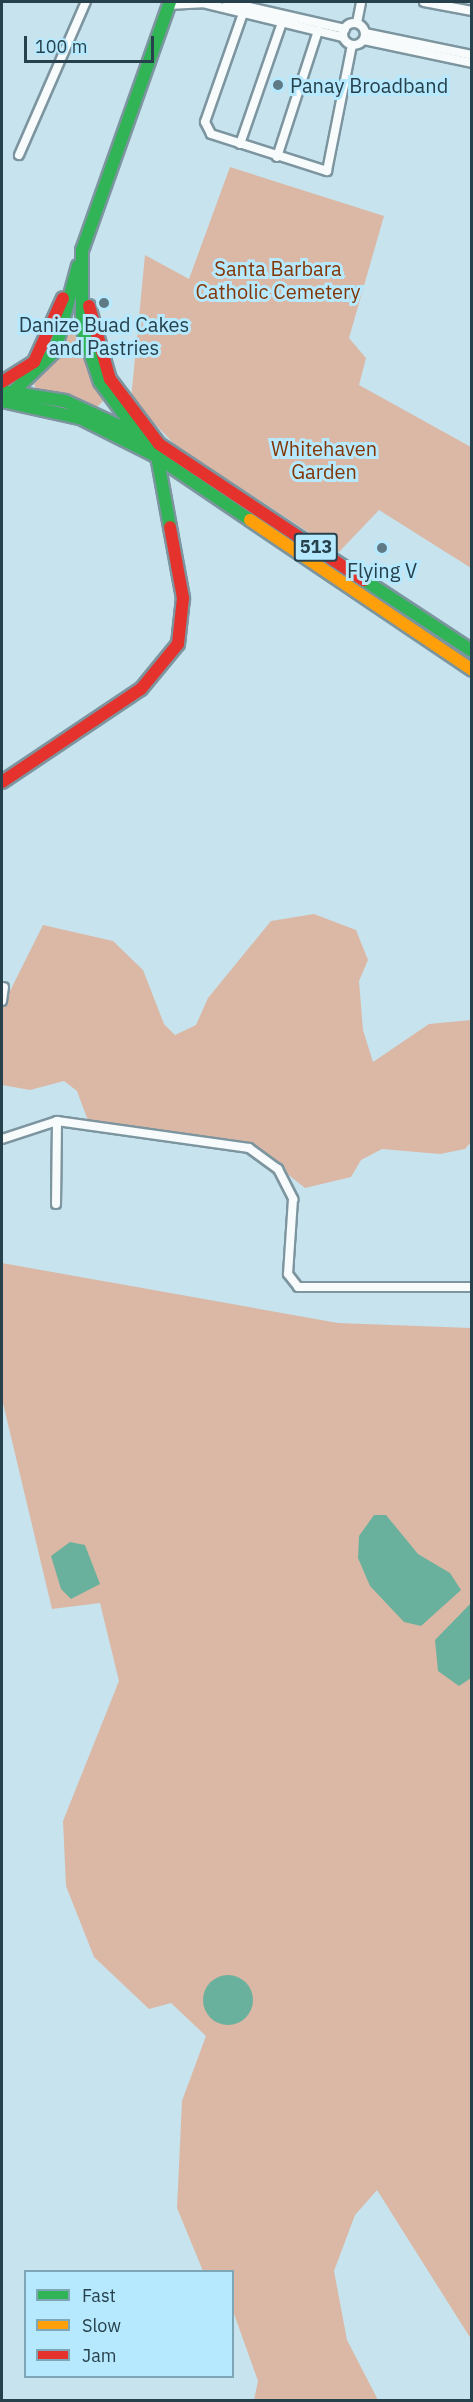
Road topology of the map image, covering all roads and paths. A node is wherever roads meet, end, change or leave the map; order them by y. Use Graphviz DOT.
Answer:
graph roads {
  1 [pos="86,2"];
  2 [pos="227,2"];
  3 [pos="361,2"];
  4 [pos="424,2"];
  5 [pos="169,3"];
  6 [pos="244,8"];
  7 [pos="471,11"];
  8 [pos="282,23"];
  9 [pos="357,23"];
  10 [pos="318,31"];
  11 [pos="344,33"];
  12 [pos="364,37"];
  13 [pos="352,45"];
  14 [pos="471,55"];
  15 [pos="471,63"];
  16 [pos="240,144"];
  17 [pos="19,155"];
  18 [pos="277,157"];
  19 [pos="82,250"];
  20 [pos="2,382"];
  21 [pos="2,391"];
  22 [pos="15,391"];
  23 [pos="2,400"];
  24 [pos="134,433"];
  25 [pos="157,449"];
  26 [pos="471,651"];
  27 [pos="471,670"];
  28 [pos="2,782"];
  29 [pos="4,987"];
  30 [pos="2,1001"];
  31 [pos="57,1121"];
  32 [pos="2,1139"];
  33 [pos="56,1204"];
  34 [pos="471,1287"];
  1 -- 17 [label="street"];
  2 -- 6 [label="street"];
  3 -- 9 [label="street"];
  4 -- 7 [label="street"];
  5 -- 6 [label="street"];
  5 -- 19 [label="main road, 513"];
  6 -- 8 [label="street"];
  6 -- 11 [label="street"];
  6 -- 16 [label="street"];
  8 -- 10 [label="street"];
  8 -- 16 [label="street"];
  9 -- 11 [label="street"];
  9 -- 12 [label="street"];
  10 -- 11 [label="street"];
  10 -- 18 [label="street"];
  11 -- 13 [label="street"];
  12 -- 13 [label="street"];
  12 -- 14 [label="street"];
  12 -- 15 [label="street"];
  13 -- 18 [label="street"];
  16 -- 18 [label="street"];
  19 -- 20 [label="main road"];
  19 -- 22 [label="main road"];
  19 -- 24 [label="main road, 513"];
  19 -- 25 [label="main road, 513"];
  21 -- 22 [label="main road"];
  22 -- 23 [label="main road"];
  22 -- 24 [label="main road"];
  23 -- 25 [label="main road"];
  24 -- 25 [label="main road"];
  25 -- 26 [label="main road, 513"];
  25 -- 27 [label="main road, 513"];
  25 -- 28 [label="main road"];
  29 -- 30 [label="street"];
  31 -- 32 [label="street"];
  31 -- 33 [label="street"];
  31 -- 34 [label="street"];
}
